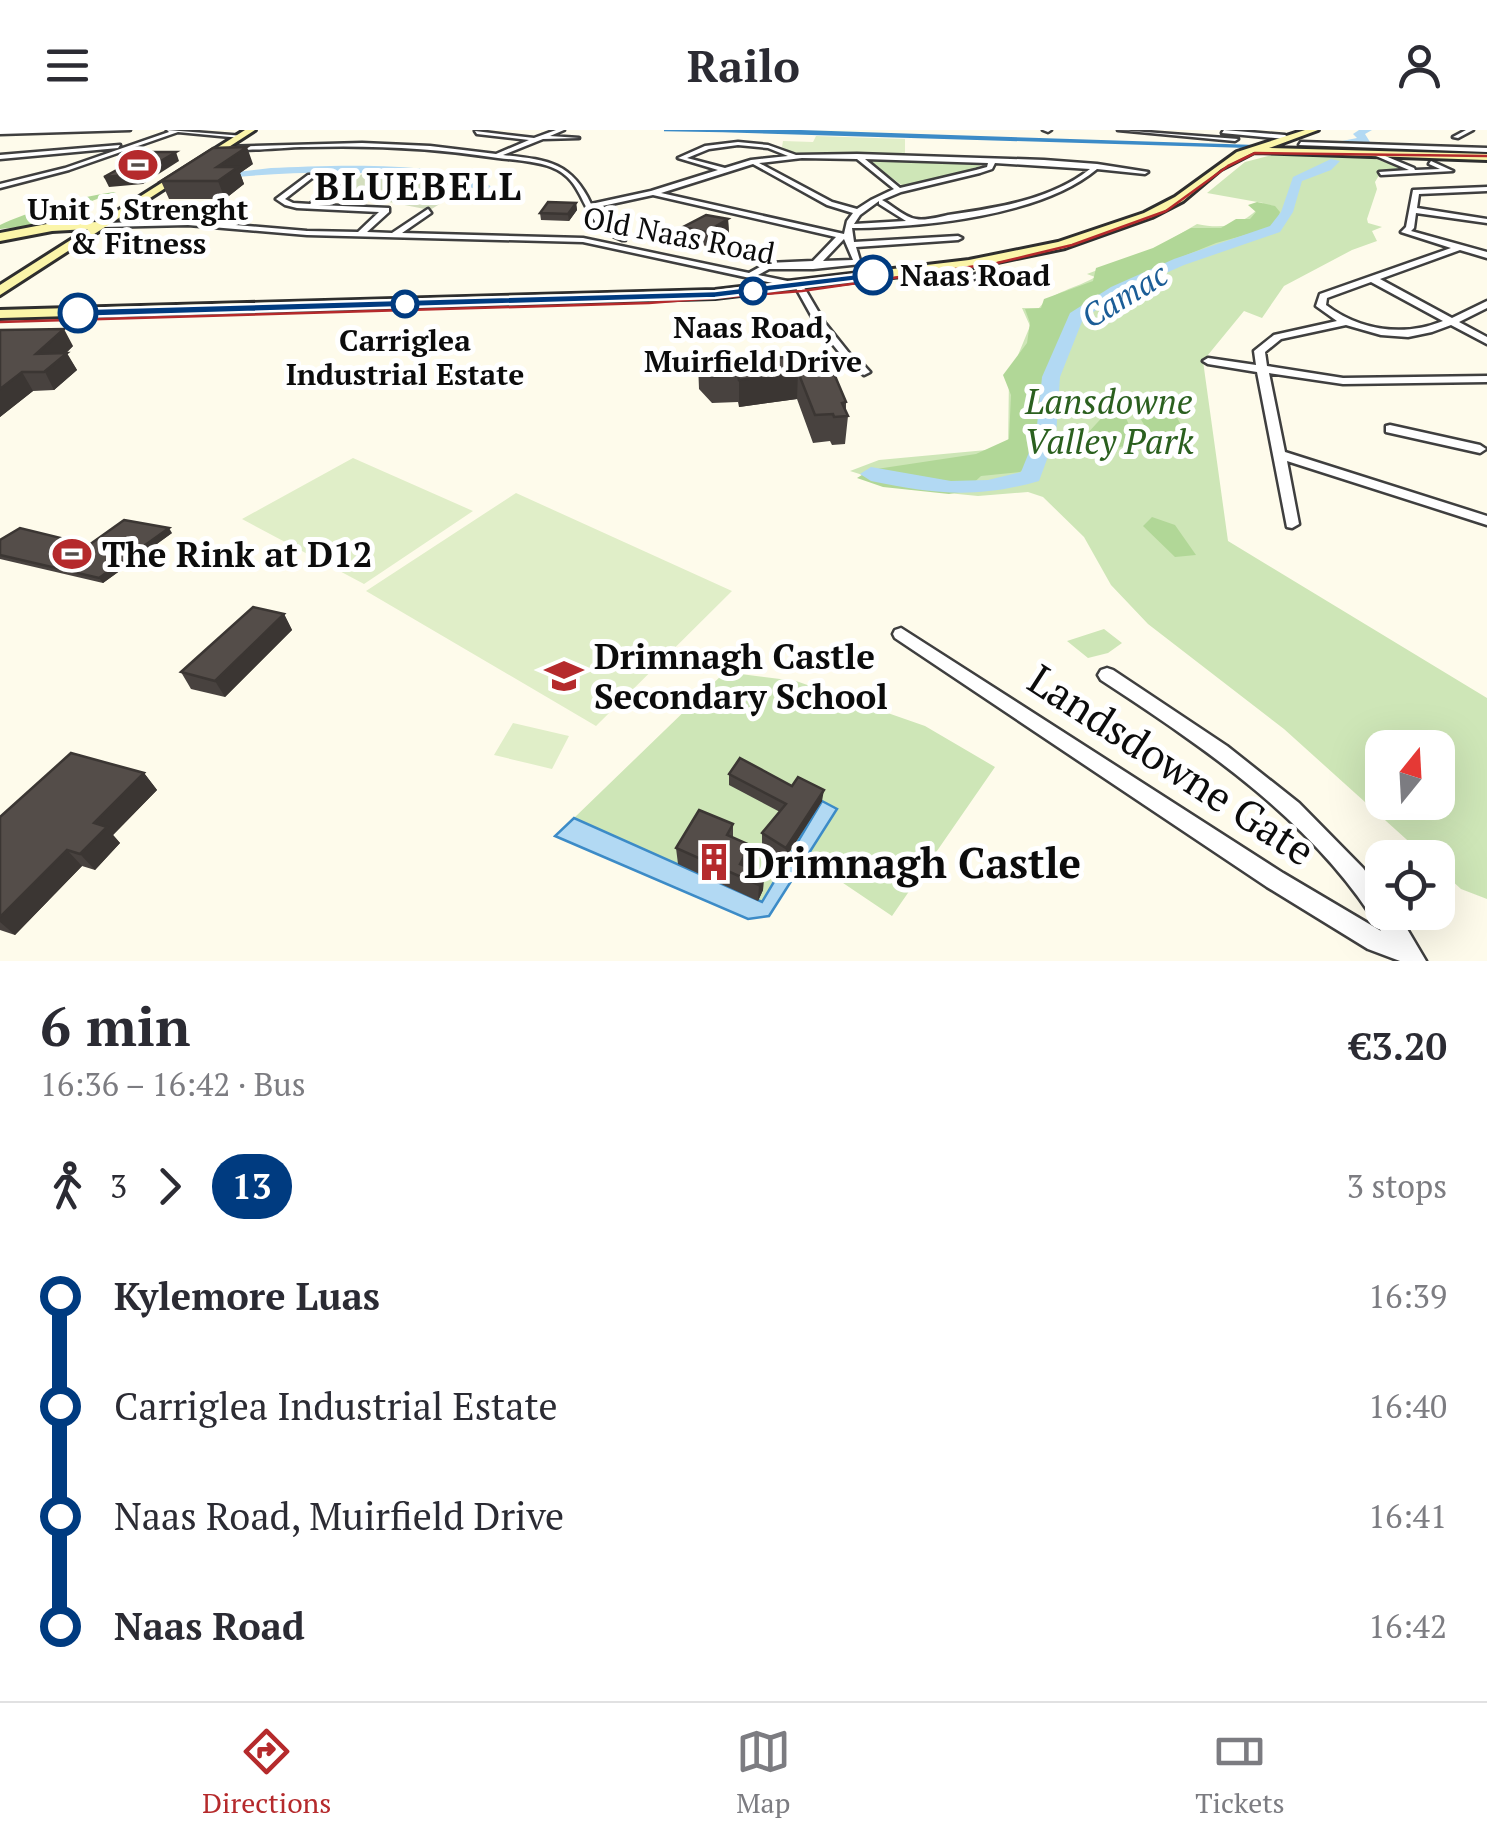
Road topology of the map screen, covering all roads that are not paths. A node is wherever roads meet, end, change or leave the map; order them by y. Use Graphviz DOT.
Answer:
graph roads {
  1 [pos="126,130"];
  2 [pos="162,130"];
  3 [pos="177,130"];
  4 [pos="213,130"];
  5 [pos="561,130"];
  6 [pos="1121,130"];
  7 [pos="1204,130"];
  8 [pos="1314,130"];
  9 [pos="1470,130"];
  10 [pos="0,132"];
  11 [pos="476,132"];
  12 [pos="1165,132"];
  13 [pos="202,133"];
  14 [pos="246,135"];
  15 [pos="1285,137"];
  16 [pos="1456,137"];
  17 [pos="576,138"];
  18 [pos="538,139"];
  19 [pos="1235,140"];
  20 [pos="452,141"];
  21 [pos="429,142"];
  22 [pos="136,145"];
  23 [pos="272,146"];
  24 [pos="721,146"];
  25 [pos="752,146"];
  26 [pos="225,147"];
  27 [pos="1259,148"];
  28 [pos="1300,149"];
  29 [pos="695,151"];
  30 [pos="496,155"];
  31 [pos="1378,155"];
  32 [pos="770,156"];
  33 [pos="857,156"];
  34 [pos="0,157"];
  35 [pos="548,157"];
  36 [pos="795,157"];
  37 [pos="1486,157"];
  38 [pos="751,160"];
  39 [pos="992,160"];
  40 [pos="534,162"];
  41 [pos="734,162"];
  42 [pos="1431,163"];
  43 [pos="1097,166"];
  44 [pos="725,170"];
  45 [pos="1145,172"];
  46 [pos="1420,172"];
  47 [pos="1381,173"];
  48 [pos="0,186"];
  49 [pos="1487,189"];
  50 [pos="900,190"];
  51 [pos="653,193"];
  52 [pos="882,202"];
  53 [pos="311,207"];
  54 [pos="588,207"];
  55 [pos="428,210"];
  56 [pos="1413,210"];
  57 [pos="860,212"];
  58 [pos="1487,221"];
  59 [pos="914,223"];
  60 [pos="104,225"];
  61 [pos="360,234"];
  62 [pos="394,234"];
  63 [pos="848,236"];
  64 [pos="0,237"];
  65 [pos="958,238"];
  66 [pos="1458,248"];
  67 [pos="674,254"];
  68 [pos="1487,255"];
  69 [pos="812,266"];
  70 [pos="987,266"];
  71 [pos="758,270"];
  72 [pos="969,277"];
  73 [pos="1373,279"];
  74 [pos="775,284"];
  75 [pos="801,290"];
  76 [pos="0,291"];
  77 [pos="1484,308"];
  78 [pos="0,314"];
  79 [pos="1451,321"];
  80 [pos="1347,322"];
  81 [pos="0,328"];
  82 [pos="1487,341"];
  83 [pos="847,361"];
  84 [pos="1208,361"];
  85 [pos="1262,370"];
  86 [pos="836,371"];
  87 [pos="864,372"];
  88 [pos="1487,378"];
  89 [pos="1390,429"];
  90 [pos="1485,449"];
  91 [pos="1278,454"];
  92 [pos="1487,521"];
  93 [pos="1292,524"];
  94 [pos="900,634"];
  95 [pos="1107,675"];
  96 [pos="1365,889"];
  97 [pos="1394,930"];
  98 [pos="1410,955"];
  1 -- 10 [label="street"];
  2 -- 3 [label="street"];
  3 -- 13 [label="street"];
  3 -- 22 [label="street"];
  4 -- 13 [label="street"];
  5 -- 18 [label="street"];
  6 -- 12 [label="street"];
  7 -- 15 [label="street"];
  8 -- 15 [label="main road"];
  9 -- 16 [label="street"];
  11 -- 18 [label="street"];
  12 -- 19 [label="street"];
  13 -- 14 [label="street"];
  14 -- 23 [label="street"];
  14 -- 26 [label="main road"];
  15 -- 27 [label="main road"];
  17 -- 18 [label="street"];
  18 -- 30 [label="street"];
  20 -- 21 [label="street"];
  21 -- 23 [label="street"];
  21 -- 30 [label="street"];
  22 -- 34 [label="street"];
  22 -- 48 [label="street"];
  23 -- 26 [label="street"];
  24 -- 25 [label="street"];
  24 -- 29 [label="street"];
  24 -- 38 [label="street"];
  25 -- 32 [label="street"];
  25 -- 36 [label="street"];
  26 -- 60 [label="main road"];
  27 -- 28 [label="main road"];
  27 -- 70 [label="main road"];
  27 -- 75 [label="main road"];
  28 -- 31 [label="main road"];
  28 -- 37 [label="street"];
  29 -- 41 [label="street"];
  29 -- 44 [label="street"];
  30 -- 40 [label="street"];
  31 -- 37 [label="main road"];
  31 -- 46 [label="street"];
  33 -- 36 [label="street"];
  33 -- 39 [label="street"];
  33 -- 50 [label="street"];
  35 -- 40 [label="street"];
  36 -- 38 [label="street"];
  38 -- 44 [label="street"];
  38 -- 57 [label="street"];
  39 -- 43 [label="street"];
  39 -- 50 [label="street"];
  40 -- 54 [label="street"];
  42 -- 46 [label="street"];
  43 -- 45 [label="street"];
  43 -- 59 [label="street"];
  44 -- 51 [label="street"];
  46 -- 47 [label="street"];
  49 -- 56 [label="street"];
  50 -- 57 [label="street"];
  51 -- 54 [label="street"];
  51 -- 63 [label="street"];
  52 -- 59 [label="street"];
  53 -- 53 [label="street"];
  53 -- 61 [label="street"];
  54 -- 67 [label="street"];
  55 -- 62 [label="street"];
  56 -- 58 [label="street"];
  56 -- 66 [label="street"];
  57 -- 63 [label="street"];
  59 -- 63 [label="street"];
  60 -- 61 [label="street, Old Naas Road"];
  60 -- 64 [label="main road, Old Naas Road"];
  60 -- 76 [label="main road"];
  61 -- 62 [label="street, Old Naas Road"];
  62 -- 67 [label="street, Old Naas Road"];
  63 -- 65 [label="street"];
  63 -- 69 [label="street"];
  63 -- 69 [label="street"];
  66 -- 68 [label="street"];
  66 -- 73 [label="street"];
  67 -- 71 [label="street, Old Naas Road"];
  69 -- 71 [label="street"];
  70 -- 72 [label="street"];
  70 -- 75 [label="main road"];
  71 -- 74 [label="street, Old Naas Road"];
  73 -- 79 [label="street"];
  73 -- 80 [label="street"];
  74 -- 75 [label="main road"];
  74 -- 78 [label="main road"];
  75 -- 81 [label="main road"];
  75 -- 83 [label="street"];
  77 -- 79 [label="street"];
  79 -- 80 [label="street"];
  79 -- 82 [label="street"];
  80 -- 85 [label="street"];
  83 -- 86 [label="street"];
  83 -- 87 [label="street"];
  84 -- 85 [label="street"];
  85 -- 88 [label="street"];
  85 -- 91 [label="street"];
  89 -- 90 [label="street"];
  91 -- 92 [label="street"];
  91 -- 93 [label="street"];
  94 -- 98 [label="street, Landsdowne Gate"];
  95 -- 96 [label="street"];
  97 -- 98 [label="street"];
}
